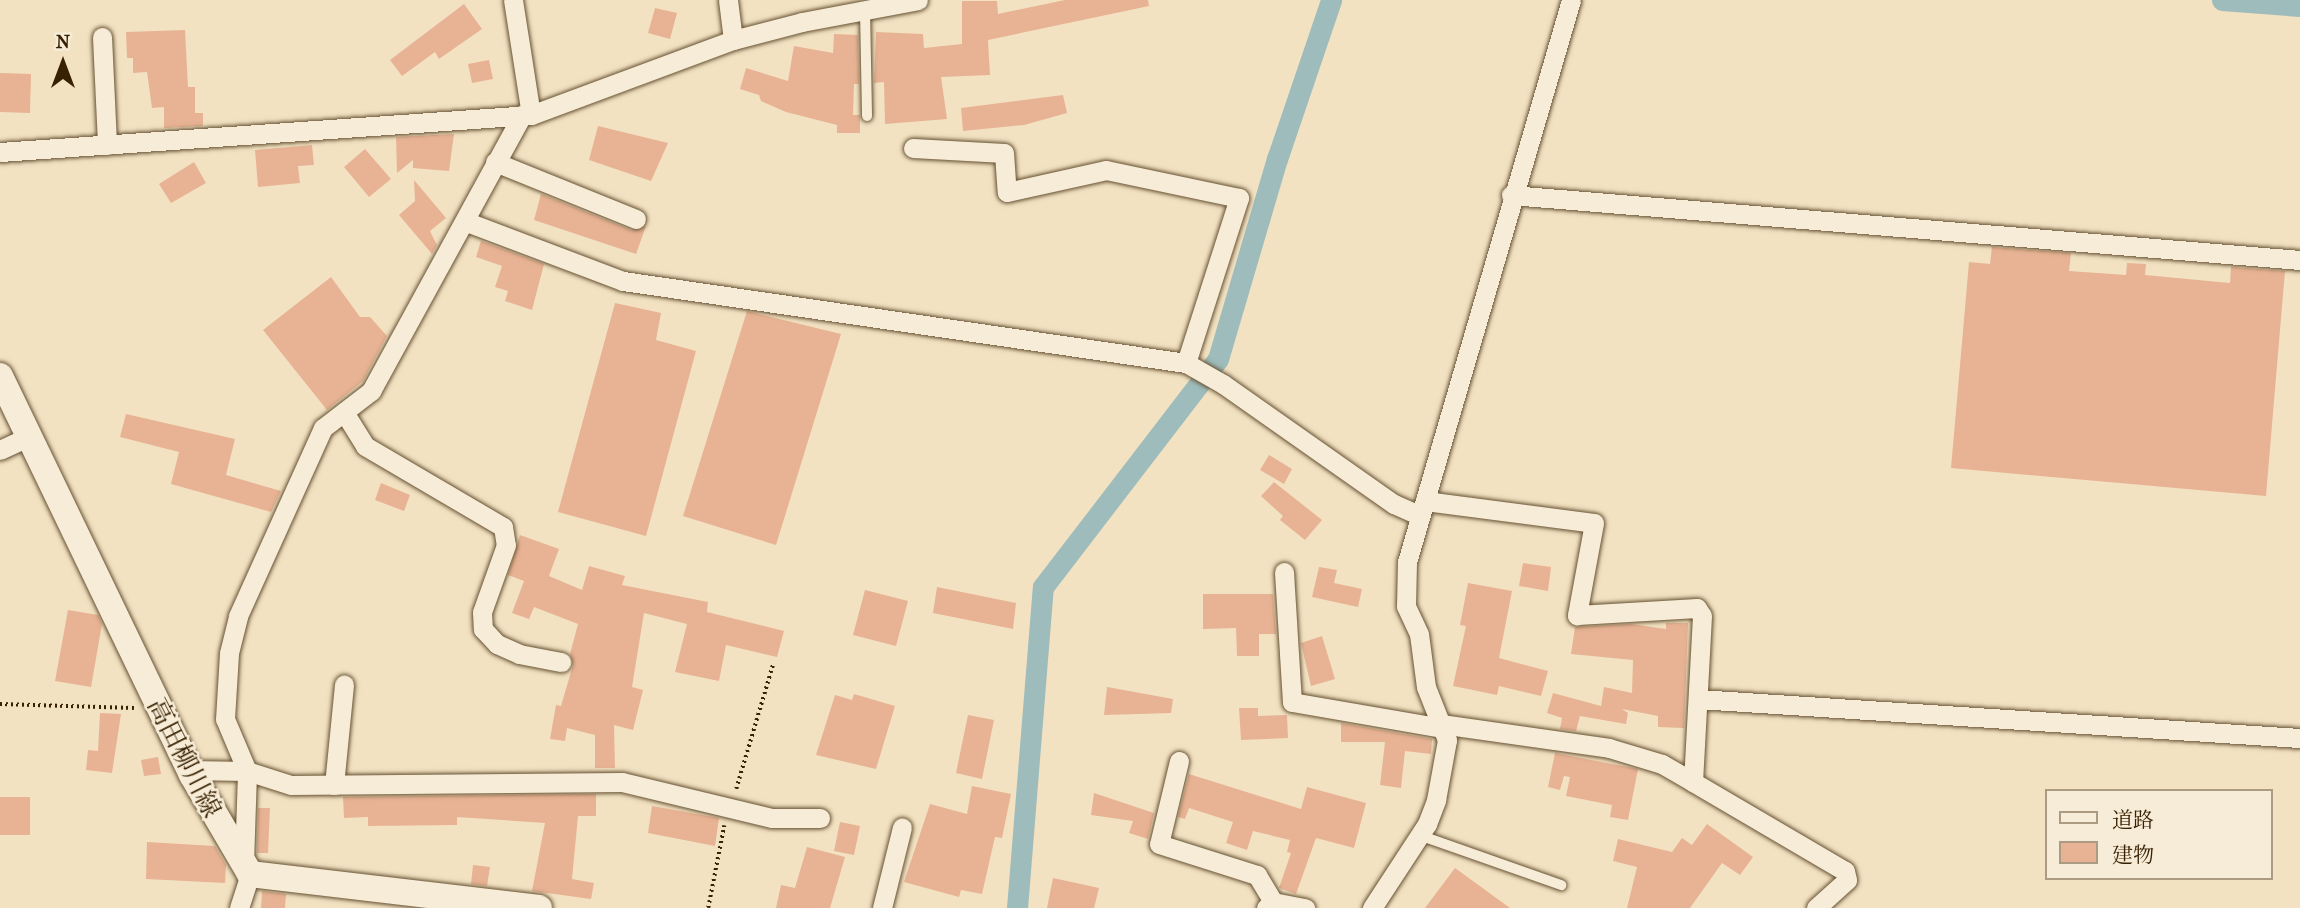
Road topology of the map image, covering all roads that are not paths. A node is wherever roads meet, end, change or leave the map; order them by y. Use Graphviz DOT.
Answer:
graph roads {
  1 [pos="513,0"];
  2 [pos="728,0"];
  3 [pos="918,0"];
  4 [pos="1571,0"];
  5 [pos="865,10"];
  6 [pos="102,37"];
  7 [pos="733,40"];
  8 [pos="526,115"];
  9 [pos="867,116"];
  10 [pos="107,145"];
  11 [pos="913,148"];
  12 [pos="0,152"];
  13 [pos="495,162"];
  14 [pos="1511,195"];
  15 [pos="636,219"];
  16 [pos="467,222"];
  17 [pos="2300,260"];
  18 [pos="1186,363"];
  19 [pos="0,376"];
  20 [pos="344,412"];
  21 [pos="28,437"];
  22 [pos="0,450"];
  23 [pos="1422,508"];
  24 [pos="1284,572"];
  25 [pos="562,662"];
  26 [pos="344,684"];
  27 [pos="1698,699"];
  28 [pos="1441,726"];
  29 [pos="2300,738"];
  30 [pos="1179,761"];
  31 [pos="189,770"];
  32 [pos="247,771"];
  33 [pos="1693,782"];
  34 [pos="334,785"];
  35 [pos="821,818"];
  36 [pos="902,827"];
  37 [pos="1419,835"];
  38 [pos="247,869"];
  39 [pos="1561,885"];
  40 [pos="1269,905"];
  41 [pos="239,908"];
  42 [pos="539,908"];
  43 [pos="882,908"];
  44 [pos="1305,908"];
  45 [pos="1372,908"];
  46 [pos="1816,908"];
  1 -- 8 [label="street"];
  2 -- 7 [label="street"];
  3 -- 5 [label="street"];
  4 -- 14 [label="street"];
  5 -- 7 [label="street"];
  5 -- 9 [label="lane"];
  6 -- 10 [label="street"];
  7 -- 8 [label="street"];
  8 -- 10 [label="street"];
  8 -- 13 [label="street"];
  10 -- 12 [label="street"];
  11 -- 18 [label="street"];
  13 -- 15 [label="street"];
  13 -- 16 [label="street"];
  14 -- 17 [label="street"];
  14 -- 23 [label="street"];
  16 -- 18 [label="street"];
  16 -- 20 [label="street"];
  18 -- 23 [label="street"];
  19 -- 21 [label="main road, 高田柳川線"];
  20 -- 25 [label="street"];
  20 -- 32 [label="street"];
  21 -- 22 [label="street"];
  21 -- 31 [label="main road, 高田柳川線"];
  23 -- 27 [label="street"];
  23 -- 28 [label="street"];
  24 -- 28 [label="street"];
  26 -- 34 [label="street"];
  27 -- 29 [label="street"];
  27 -- 33 [label="street"];
  28 -- 33 [label="street"];
  28 -- 37 [label="street"];
  30 -- 40 [label="street"];
  31 -- 32 [label="street"];
  31 -- 38 [label="main road, 高田柳川線"];
  32 -- 34 [label="street"];
  32 -- 38 [label="street"];
  33 -- 46 [label="street"];
  34 -- 35 [label="street"];
  36 -- 43 [label="street"];
  37 -- 39 [label="lane"];
  37 -- 45 [label="street"];
  38 -- 41 [label="street"];
  38 -- 42 [label="main road"];
  40 -- 44 [label="street"];
}
